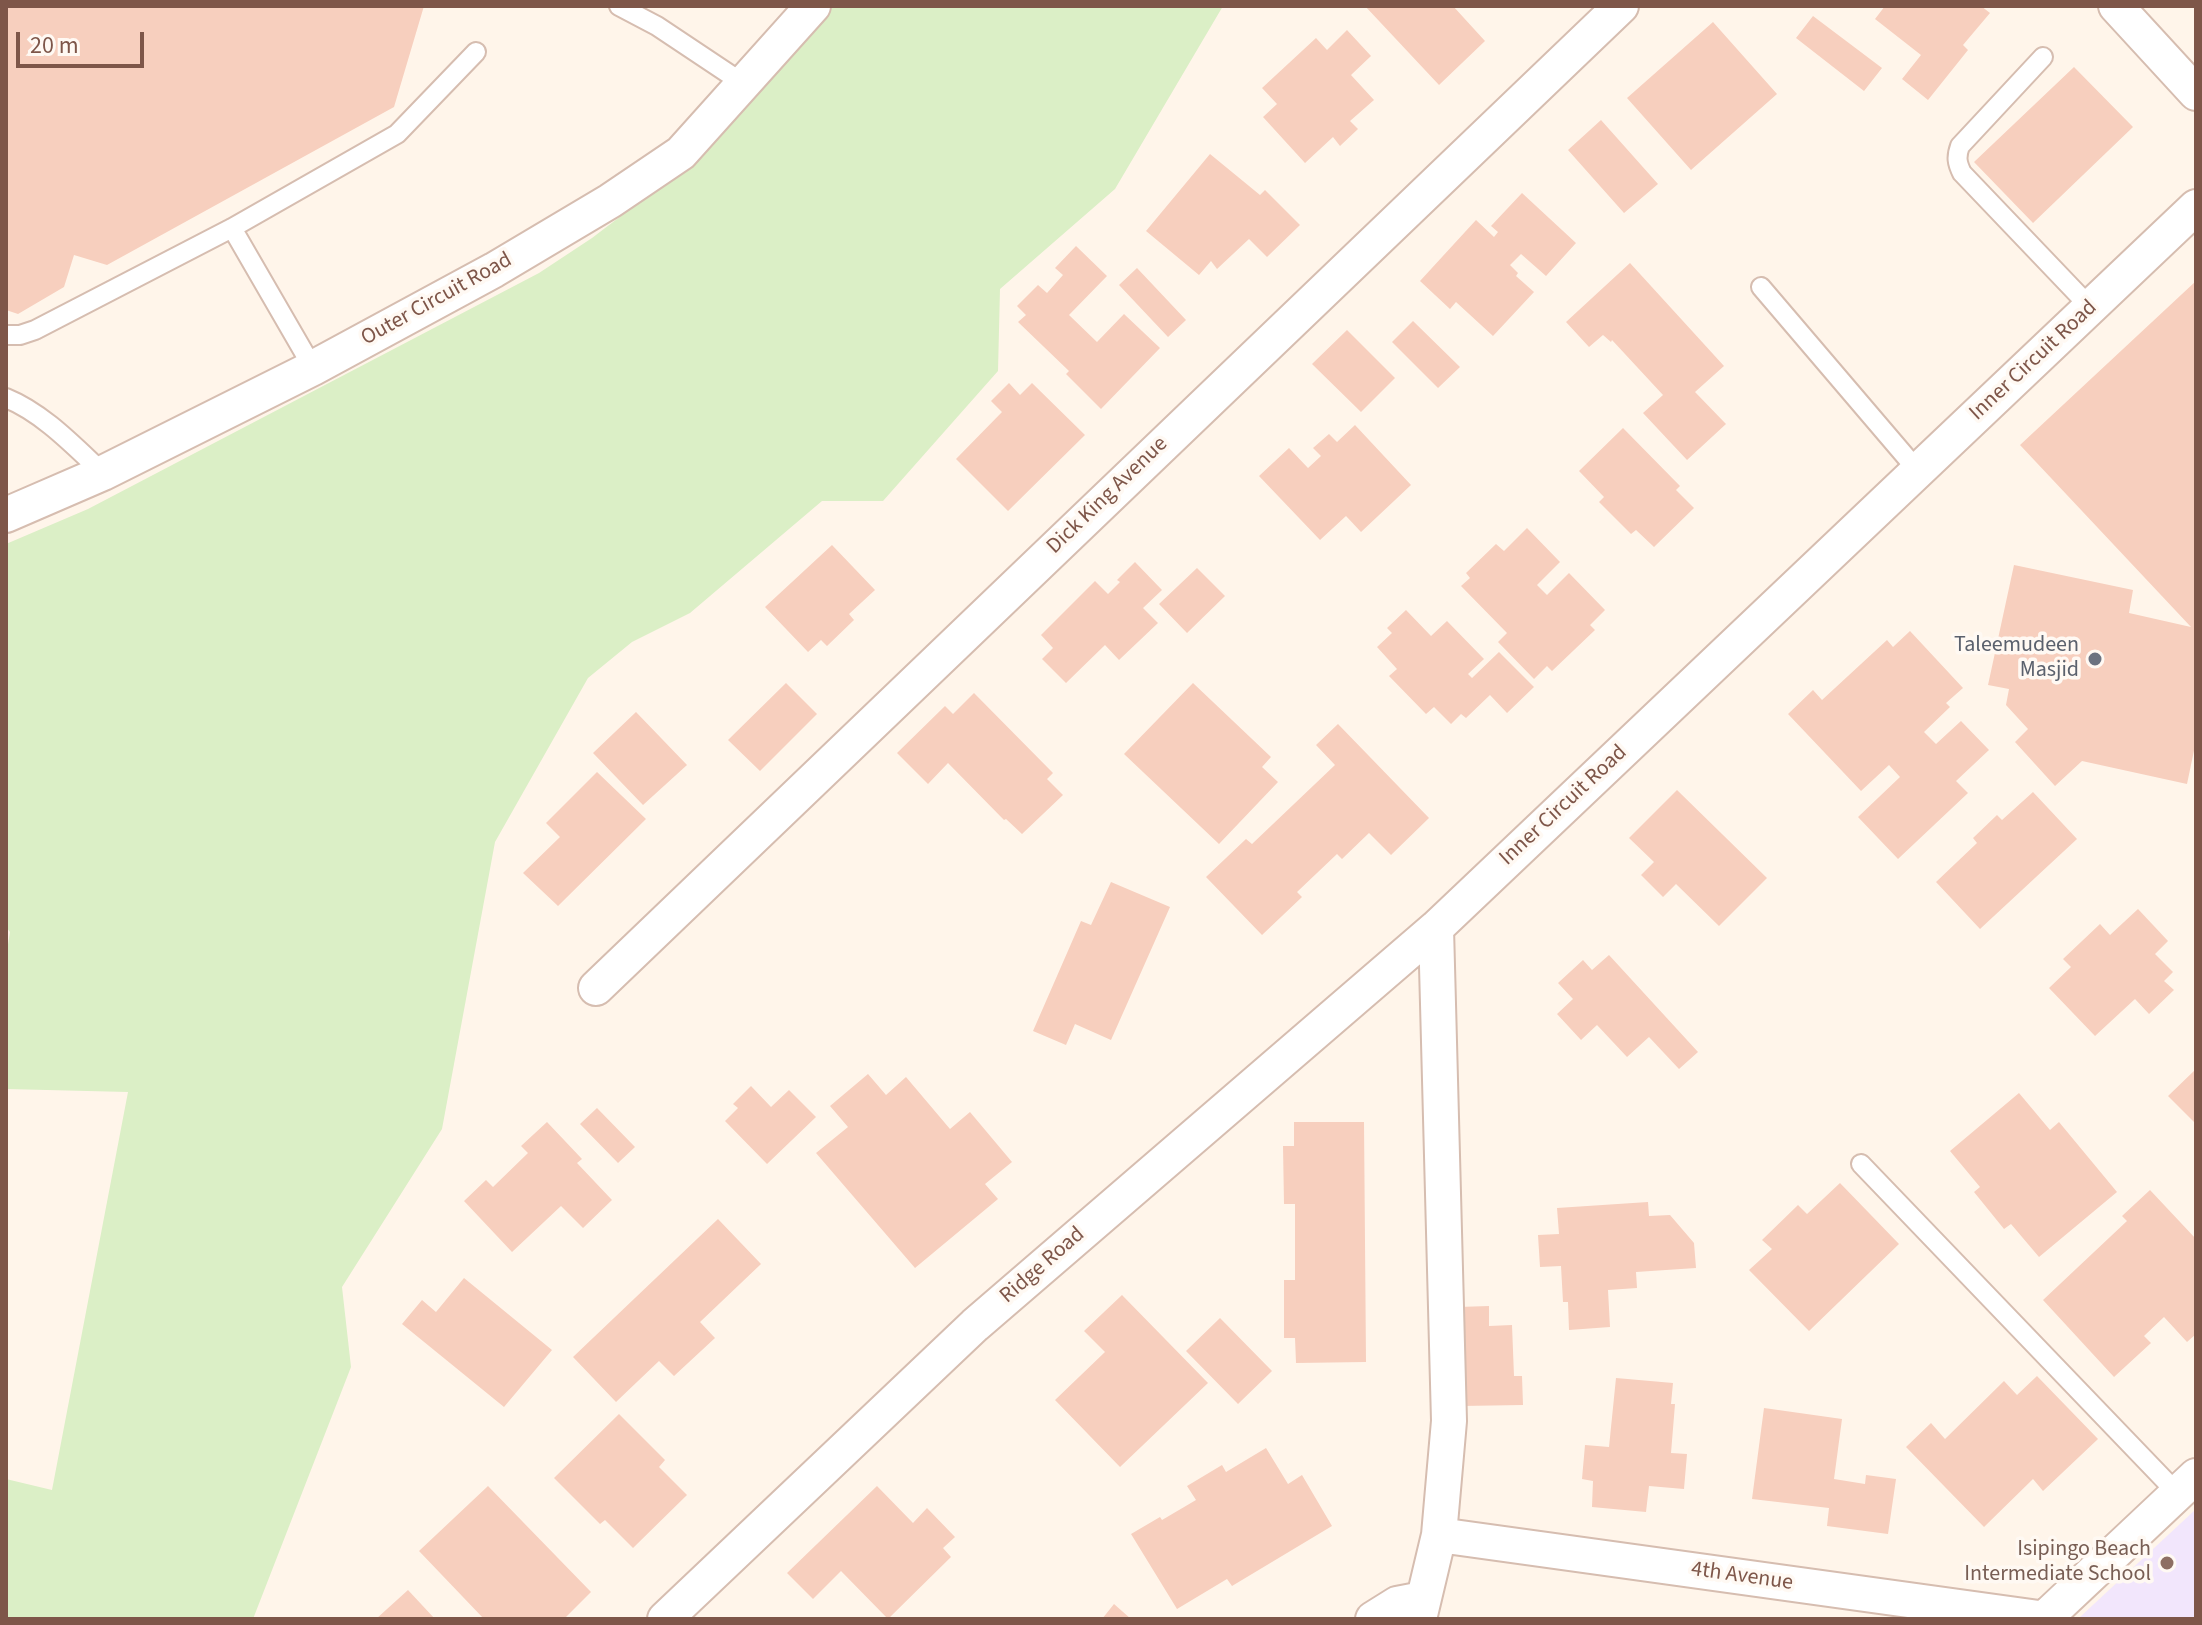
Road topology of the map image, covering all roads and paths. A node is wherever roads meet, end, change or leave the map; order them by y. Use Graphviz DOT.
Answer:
graph roads {
  1 [pos="619,6"];
  2 [pos="813,6"];
  3 [pos="1621,6"];
  4 [pos="2116,6"];
  5 [pos="476,52"];
  6 [pos="2043,57"];
  7 [pos="744,84"];
  8 [pos="2196,93"];
  9 [pos="2196,207"];
  10 [pos="232,228"];
  11 [pos="1761,287"];
  12 [pos="2090,307"];
  13 [pos="6,335"];
  14 [pos="313,368"];
  15 [pos="6,398"];
  16 [pos="1918,471"];
  17 [pos="103,473"];
  18 [pos="6,515"];
  19 [pos="1436,928"];
  20 [pos="596,988"];
  21 [pos="1861,1164"];
  22 [pos="2187,1485"];
  23 [pos="1439,1535"];
  24 [pos="1421,1609"];
  25 [pos="665,1619"];
  26 [pos="1373,1619"];
  27 [pos="2045,1619"];
  1 -- 7 [label="lane"];
  2 -- 7 [label="street, Outer Circuit Road"];
  3 -- 20 [label="street, Dick King Avenue"];
  4 -- 8 [label="street"];
  5 -- 10 [label="lane"];
  6 -- 12 [label="lane"];
  7 -- 14 [label="street, Outer Circuit Road"];
  9 -- 12 [label="street, Inner Circuit Road"];
  10 -- 13 [label="lane"];
  10 -- 14 [label="lane"];
  11 -- 16 [label="lane"];
  12 -- 16 [label="street, Inner Circuit Road"];
  14 -- 17 [label="street, Outer Circuit Road"];
  15 -- 17 [label="lane"];
  16 -- 19 [label="street, Inner Circuit Road"];
  17 -- 18 [label="street, Outer Circuit Road"];
  19 -- 23 [label="street"];
  19 -- 25 [label="street, Ridge Road"];
  21 -- 22 [label="lane"];
  22 -- 27 [label="street"];
  23 -- 24 [label="street"];
  23 -- 27 [label="street, 4th Avenue"];
  24 -- 26 [label="street"];
}
